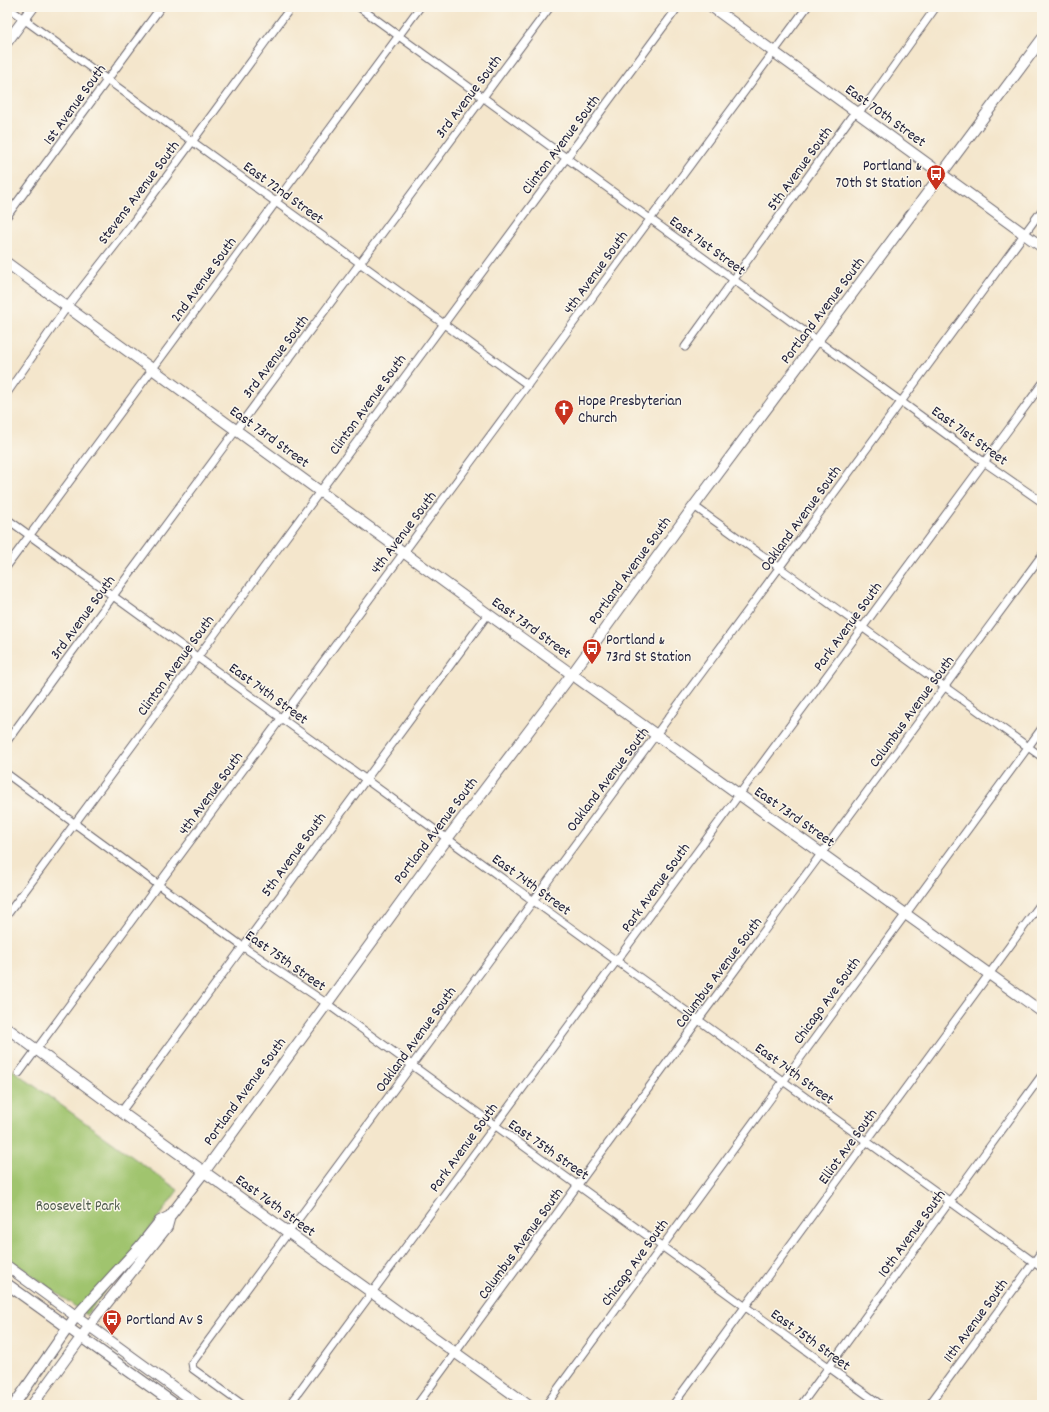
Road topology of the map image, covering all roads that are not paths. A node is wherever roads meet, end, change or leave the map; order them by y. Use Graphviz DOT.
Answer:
graph roads {
  1 [pos="7,7"];
  2 [pos="33,7"];
  3 [pos="161,7"];
  4 [pos="291,7"];
  5 [pos="359,7"];
  6 [pos="420,7"];
  7 [pos="550,7"];
  8 [pos="678,7"];
  9 [pos="712,7"];
  10 [pos="807,7"];
  11 [pos="936,7"];
  12 [pos="24,19"];
  13 [pos="399,36"];
  14 [pos="1042,39"];
  15 [pos="7,42"];
  16 [pos="774,52"];
  17 [pos="107,80"];
  18 [pos="483,97"];
  19 [pos="856,112"];
  20 [pos="192,142"];
  21 [pos="567,158"];
  22 [pos="941,174"];
  23 [pos="276,202"];
  24 [pos="1042,210"];
  25 [pos="7,216"];
  26 [pos="650,219"];
  27 [pos="1024,234"];
  28 [pos="1042,247"];
  29 [pos="7,263"];
  30 [pos="360,263"];
  31 [pos="734,280"];
  32 [pos="67,307"];
  33 [pos="443,324"];
  34 [pos="818,341"];
  35 [pos="685,347"];
  36 [pos="152,369"];
  37 [pos="1042,384"];
  38 [pos="528,385"];
  39 [pos="7,393"];
  40 [pos="901,402"];
  41 [pos="236,430"];
  42 [pos="984,462"];
  43 [pos="320,491"];
  44 [pos="1042,502"];
  45 [pos="694,506"];
  46 [pos="7,519"];
  47 [pos="29,535"];
  48 [pos="404,552"];
  49 [pos="1042,555"];
  50 [pos="7,566"];
  51 [pos="779,568"];
  52 [pos="113,596"];
  53 [pos="488,614"];
  54 [pos="862,628"];
  55 [pos="197,657"];
  56 [pos="572,674"];
  57 [pos="945,687"];
  58 [pos="281,718"];
  59 [pos="1042,728"];
  60 [pos="656,735"];
  61 [pos="7,741"];
  62 [pos="1028,747"];
  63 [pos="1042,757"];
  64 [pos="7,774"];
  65 [pos="365,779"];
  66 [pos="739,795"];
  67 [pos="75,824"];
  68 [pos="447,838"];
  69 [pos="822,853"];
  70 [pos="159,885"];
  71 [pos="533,901"];
  72 [pos="1042,902"];
  73 [pos="906,913"];
  74 [pos="7,915"];
  75 [pos="242,946"];
  76 [pos="616,961"];
  77 [pos="989,974"];
  78 [pos="326,1003"];
  79 [pos="1042,1012"];
  80 [pos="699,1019"];
  81 [pos="7,1028"];
  82 [pos="36,1049"];
  83 [pos="411,1066"];
  84 [pos="18,1073"];
  85 [pos="1042,1076"];
  86 [pos="783,1080"];
  87 [pos="120,1112"];
  88 [pos="494,1126"];
  89 [pos="866,1141"];
  90 [pos="204,1172"];
  91 [pos="578,1185"];
  92 [pos="950,1201"];
  93 [pos="170,1216"];
  94 [pos="288,1233"];
  95 [pos="662,1246"];
  96 [pos="1042,1251"];
  97 [pos="1034,1262"];
  98 [pos="7,1266"];
  99 [pos="1042,1268"];
  100 [pos="7,1284"];
  101 [pos="372,1292"];
  102 [pos="745,1307"];
  103 [pos="76,1316"];
  104 [pos="90,1326"];
  105 [pos="68,1327"];
  106 [pos="82,1337"];
  107 [pos="455,1352"];
  108 [pos="829,1367"];
  109 [pos="14,1405"];
  110 [pos="32,1405"];
  111 [pos="176,1405"];
  112 [pos="198,1405"];
  113 [pos="242,1405"];
  114 [pos="289,1405"];
  115 [pos="417,1405"];
  116 [pos="528,1405"];
  117 [pos="546,1405"];
  118 [pos="672,1405"];
  119 [pos="801,1405"];
  120 [pos="881,1405"];
  121 [pos="929,1405"];
  1 -- 12 [label="street, East 72nd Street"];
  2 -- 12 [label="street"];
  3 -- 17 [label="street, 1st Avenue South"];
  4 -- 20 [label="street, Stevens Avenue South"];
  5 -- 13 [label="street, East 71st Street"];
  6 -- 13 [label="street, 2nd Avenue South"];
  7 -- 18 [label="street, 3rd Avenue South"];
  8 -- 21 [label="street, Clinton Avenue South"];
  9 -- 16 [label="street, East 70th Street"];
  10 -- 16 [label="street, 4th Avenue South"];
  11 -- 19 [label="street, 5th Avenue South"];
  12 -- 15 [label="street"];
  12 -- 17 [label="street, East 72nd Street"];
  13 -- 18 [label="street, East 71st Street"];
  13 -- 23 [label="street, 2nd Avenue South"];
  14 -- 22 [label="street, Portland Avenue South"];
  16 -- 19 [label="street, East 70th Street"];
  16 -- 26 [label="street, 4th Avenue South"];
  17 -- 20 [label="street, East 72nd Street"];
  17 -- 25 [label="street, 1st Avenue South"];
  18 -- 21 [label="street, East 71st Street"];
  18 -- 30 [label="street, 3rd Avenue South"];
  19 -- 22 [label="street, East 70th Street"];
  19 -- 31 [label="street, 5th Avenue South"];
  20 -- 23 [label="street, East 72nd Street"];
  20 -- 32 [label="street, Stevens Avenue South"];
  21 -- 26 [label="street, East 71st Street"];
  21 -- 33 [label="street, Clinton Avenue South"];
  22 -- 27 [label="street, East 70th Street"];
  22 -- 34 [label="street, Portland Avenue South"];
  23 -- 30 [label="street, East 72nd Street"];
  23 -- 36 [label="street, 2nd Avenue South"];
  24 -- 27 [label="street, Oakland Avenue South"];
  26 -- 31 [label="street, East 71st Street"];
  26 -- 38 [label="street, 4th Avenue South"];
  27 -- 28 [label="street, East 70th Street"];
  27 -- 40 [label="street, Oakland Avenue South"];
  29 -- 32 [label="street, East 73rd Street"];
  30 -- 33 [label="street, East 72nd Street"];
  30 -- 41 [label="street, 3rd Avenue South"];
  31 -- 34 [label="street, East 71st Street"];
  31 -- 35 [label="street, 5th Avenue South"];
  32 -- 36 [label="street, East 73rd Street"];
  32 -- 39 [label="street, Stevens Avenue South"];
  33 -- 38 [label="street, East 72nd Street"];
  33 -- 43 [label="street, Clinton Avenue South"];
  34 -- 40 [label="street, East 71st Street"];
  34 -- 45 [label="street, Portland Avenue South"];
  36 -- 41 [label="street, East 73rd Street"];
  36 -- 47 [label="street, 2nd Avenue South"];
  37 -- 42 [label="street, Park Avenue South"];
  38 -- 48 [label="street, 4th Avenue South"];
  40 -- 42 [label="street, East 71st Street"];
  40 -- 51 [label="street, Oakland Avenue South"];
  41 -- 43 [label="street, East 73rd Street"];
  41 -- 52 [label="street, 3rd Avenue South"];
  42 -- 44 [label="street, East 71st Street"];
  42 -- 54 [label="street, Park Avenue South"];
  43 -- 48 [label="street, East 73rd Street"];
  43 -- 55 [label="street, Clinton Avenue South"];
  45 -- 51 [label="street"];
  45 -- 56 [label="street, Portland Avenue South"];
  46 -- 47 [label="street, East 74th Street"];
  47 -- 50 [label="street, 2nd Avenue South"];
  47 -- 52 [label="street, East 74th Street"];
  48 -- 53 [label="street, East 73rd Street"];
  48 -- 58 [label="street, 4th Avenue South"];
  49 -- 57 [label="street, Columbus Avenue South"];
  51 -- 54 [label="street"];
  51 -- 60 [label="street, Oakland Avenue South"];
  52 -- 55 [label="street, East 74th Street"];
  52 -- 61 [label="street, 3rd Avenue South"];
  53 -- 56 [label="street, East 73rd Street"];
  53 -- 65 [label="street, 5th Avenue South"];
  54 -- 57 [label="street"];
  54 -- 66 [label="street, Park Avenue South"];
  55 -- 58 [label="street, East 74th Street"];
  55 -- 67 [label="street, Clinton Avenue South"];
  56 -- 60 [label="street, East 73rd Street"];
  56 -- 68 [label="street, Portland Avenue South"];
  57 -- 62 [label="street"];
  57 -- 69 [label="street, Columbus Avenue South"];
  58 -- 65 [label="street, East 74th Street"];
  58 -- 70 [label="street, 4th Avenue South"];
  59 -- 62 [label="street, Chicago Ave South"];
  60 -- 66 [label="street, East 73rd Street"];
  60 -- 71 [label="street, Oakland Avenue South"];
  62 -- 63 [label="street"];
  62 -- 73 [label="street, Chicago Ave South"];
  64 -- 67 [label="street, East 75th Street"];
  65 -- 68 [label="street, East 74th Street"];
  65 -- 75 [label="street, 5th Avenue South"];
  66 -- 69 [label="street, East 73rd Street"];
  66 -- 76 [label="street, Park Avenue South"];
  67 -- 70 [label="street, East 75th Street"];
  67 -- 74 [label="street, Clinton Avenue South"];
  68 -- 71 [label="street, East 74th Street"];
  68 -- 78 [label="street, Portland Avenue South"];
  69 -- 73 [label="street, East 73rd Street"];
  69 -- 80 [label="street, Columbus Avenue South"];
  70 -- 75 [label="street, East 75th Street"];
  70 -- 82 [label="street, 4th Avenue South"];
  71 -- 76 [label="street, East 74th Street"];
  71 -- 83 [label="street, Oakland Avenue South"];
  72 -- 77 [label="street, Elliot Ave South"];
  73 -- 77 [label="street, East 73rd Street"];
  73 -- 86 [label="street, Chicago Ave South"];
  75 -- 78 [label="street, East 75th Street"];
  75 -- 87 [label="street, 5th Avenue South"];
  76 -- 80 [label="street, East 74th Street"];
  76 -- 88 [label="street, Park Avenue South"];
  77 -- 79 [label="street, East 73rd Street"];
  77 -- 89 [label="street, Elliot Ave South"];
  78 -- 83 [label="street, East 75th Street"];
  78 -- 90 [label="street, Portland Avenue South"];
  80 -- 86 [label="street, East 74th Street"];
  80 -- 91 [label="street, Columbus Avenue South"];
  81 -- 82 [label="street, East 76th Street"];
  82 -- 84 [label="street, 4th Avenue South"];
  82 -- 87 [label="street, East 76th Street"];
  83 -- 88 [label="street, East 75th Street"];
  83 -- 94 [label="street, Oakland Avenue South"];
  85 -- 92 [label="street, 10th Avenue South"];
  86 -- 89 [label="street, East 74th Street"];
  86 -- 95 [label="street, Chicago Ave South"];
  87 -- 90 [label="street, East 76th Street"];
  88 -- 91 [label="street, East 75th Street"];
  88 -- 101 [label="street, Park Avenue South"];
  89 -- 92 [label="street, East 74th Street"];
  89 -- 102 [label="street, Elliot Ave South"];
  90 -- 93 [label="street, Portland Avenue South"];
  90 -- 94 [label="street, East 76th Street"];
  91 -- 95 [label="street, East 75th Street"];
  91 -- 107 [label="street, Columbus Avenue South"];
  92 -- 97 [label="street, East 74th Street"];
  92 -- 108 [label="street, 10th Avenue South"];
  93 -- 103 [label="street, Portland Avenue South"];
  93 -- 104 [label="street, Portland Avenue South"];
  94 -- 101 [label="street, East 76th Street"];
  94 -- 113 [label="street, Oakland Avenue South"];
  95 -- 102 [label="street, East 75th Street"];
  95 -- 117 [label="street, Chicago Ave South"];
  96 -- 97 [label="street, 11th Avenue South"];
  97 -- 99 [label="street, East 74th Street"];
  97 -- 121 [label="street, 11th Avenue South"];
  98 -- 103 [label="street"];
  100 -- 105 [label="street"];
  101 -- 107 [label="street, East 76th Street"];
  101 -- 114 [label="street, Park Avenue South"];
  102 -- 108 [label="street, East 75th Street"];
  102 -- 118 [label="street, Elliot Ave South"];
  103 -- 104 [label="street"];
  103 -- 105 [label="street, Portland Avenue South"];
  104 -- 106 [label="street, Portland Avenue South"];
  104 -- 112 [label="street"];
  105 -- 106 [label="street"];
  105 -- 109 [label="street, Portland Avenue South"];
  106 -- 110 [label="street, Portland Avenue South"];
  106 -- 111 [label="street"];
  107 -- 115 [label="street, Columbus Avenue South"];
  107 -- 116 [label="street, East 76th Street"];
  108 -- 119 [label="street, 10th Avenue South"];
  108 -- 120 [label="street, East 75th Street"];
}
